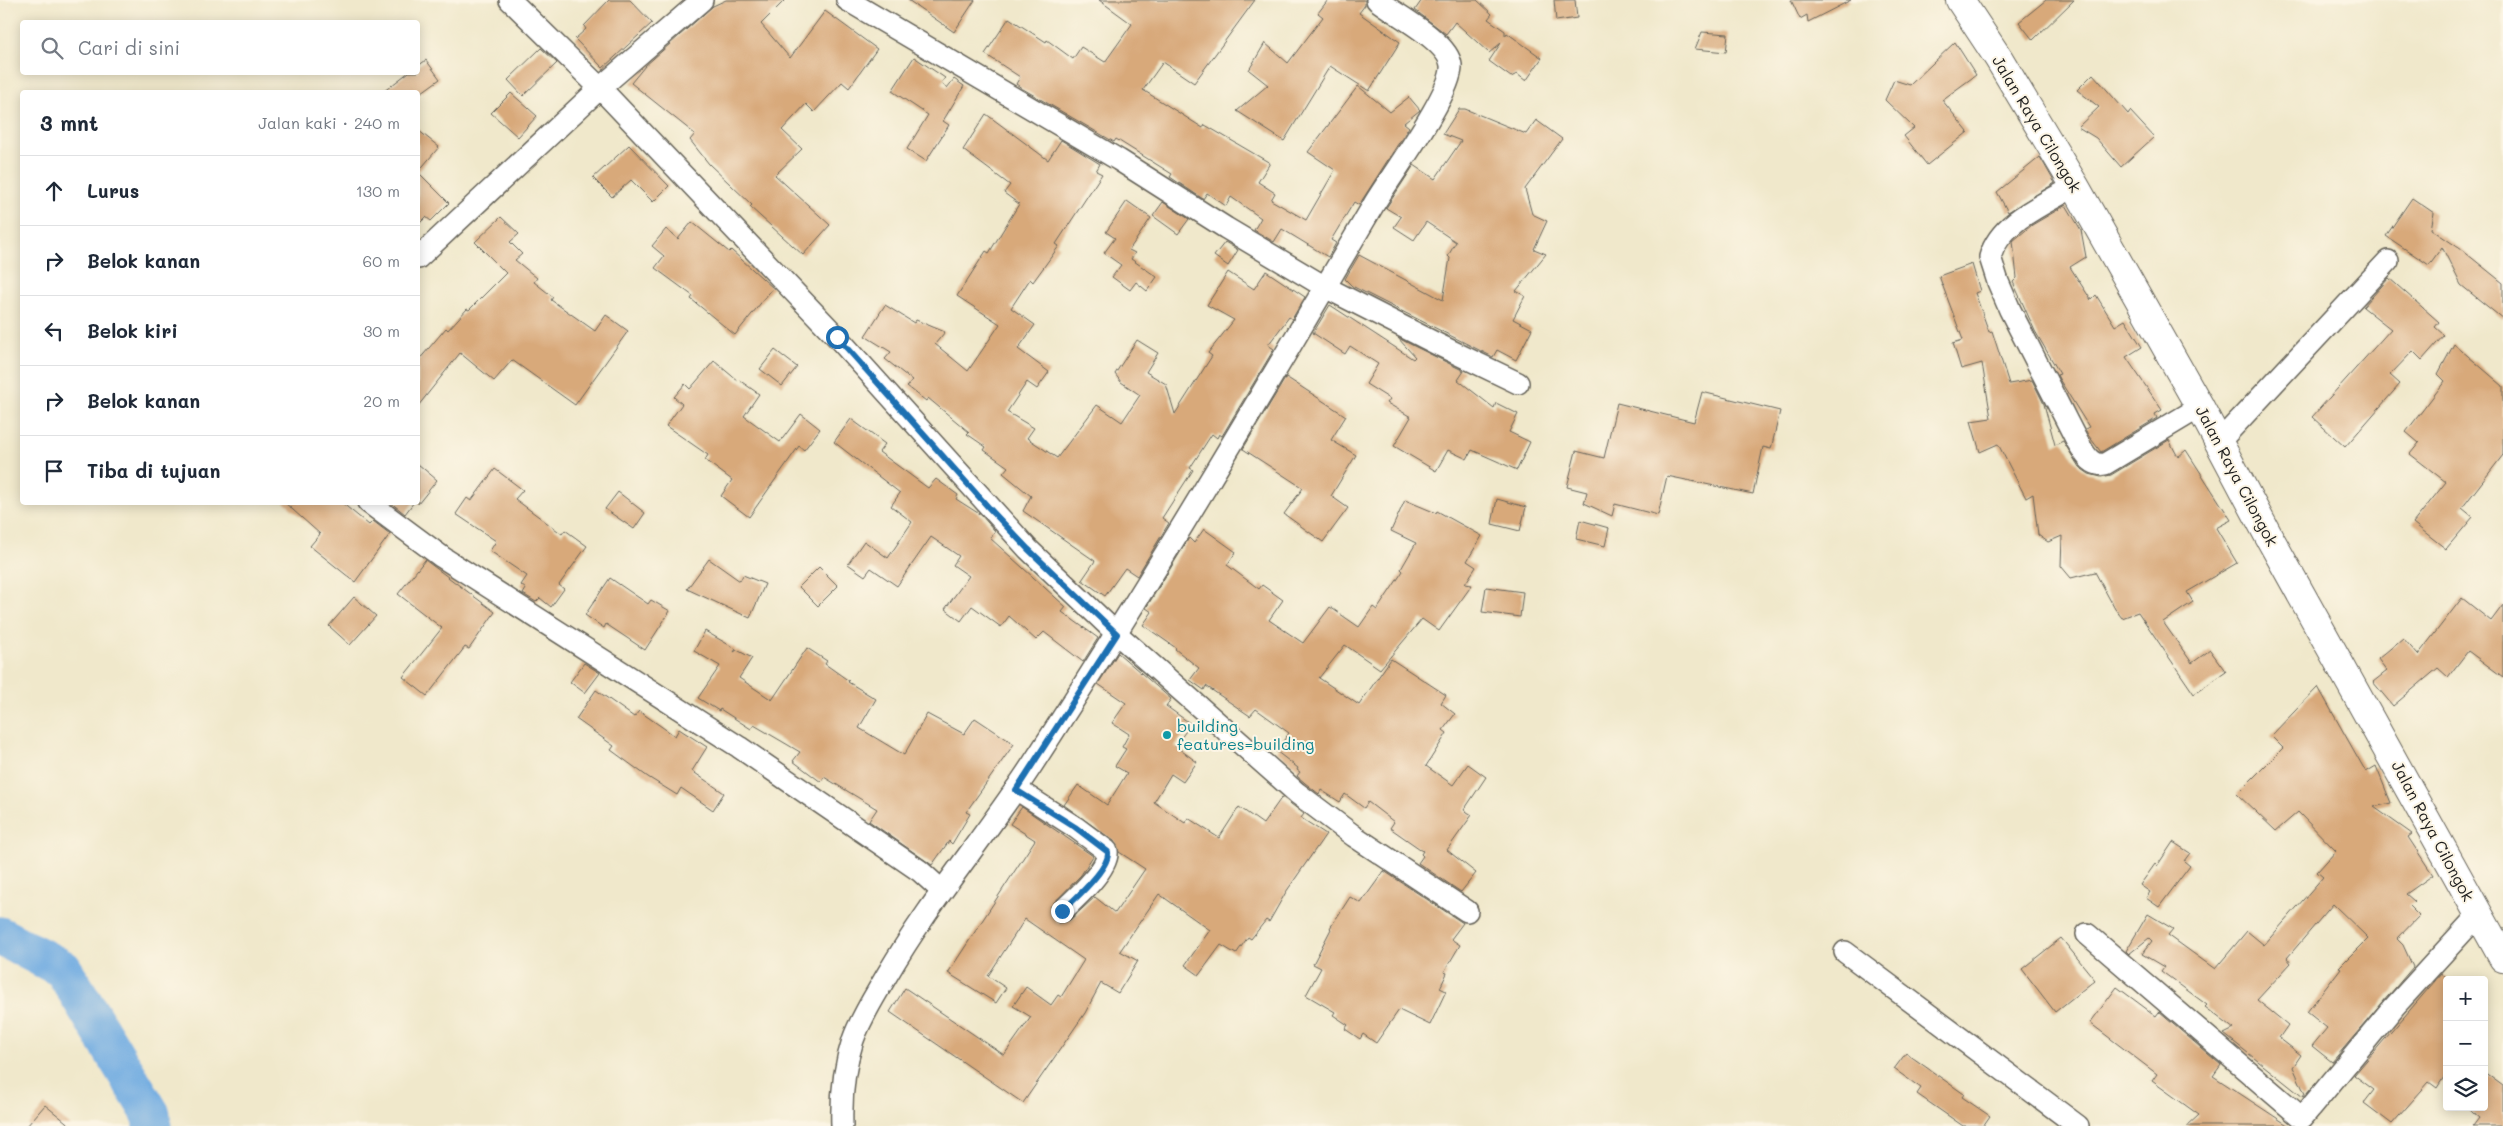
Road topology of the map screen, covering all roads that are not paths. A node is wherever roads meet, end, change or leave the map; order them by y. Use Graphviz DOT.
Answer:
graph roads {
  1 [pos="510,0"];
  2 [pos="702,0"];
  3 [pos="847,0"];
  4 [pos="1377,0"];
  5 [pos="1960,0"];
  6 [pos="600,88"];
  7 [pos="2075,186"];
  8 [pos="420,256"];
  9 [pos="2388,261"];
  10 [pos="1325,287"];
  11 [pos="1518,383"];
  12 [pos="2200,407"];
  13 [pos="2218,443"];
  14 [pos="372,505"];
  15 [pos="1117,634"];
  16 [pos="1016,790"];
  17 [pos="941,890"];
  18 [pos="1062,911"];
  19 [pos="1467,912"];
  20 [pos="2478,915"];
  21 [pos="2087,934"];
  22 [pos="1845,952"];
  23 [pos="2503,958"];
  24 [pos="2300,1122"];
  25 [pos="842,1126"];
  26 [pos="2078,1126"];
  1 -- 6 [label="street"];
  2 -- 6 [label="street"];
  3 -- 10 [label="street"];
  4 -- 10 [label="street"];
  5 -- 7 [label="highway, Jalan Raya Cilongok"];
  6 -- 8 [label="street"];
  6 -- 15 [label="street"];
  7 -- 12 [label="highway, Jalan Raya Cilongok"];
  7 -- 12 [label="street"];
  9 -- 13 [label="street"];
  10 -- 11 [label="street"];
  10 -- 15 [label="street"];
  12 -- 13 [label="highway, Jalan Raya Cilongok"];
  13 -- 20 [label="highway, Jalan Raya Cilongok"];
  14 -- 17 [label="street"];
  15 -- 16 [label="street"];
  15 -- 19 [label="street"];
  16 -- 17 [label="street"];
  16 -- 18 [label="street"];
  17 -- 25 [label="street"];
  20 -- 23 [label="highway, Jalan Raya Cilongok"];
  20 -- 24 [label="street"];
  21 -- 24 [label="street"];
  22 -- 26 [label="street"];
}
